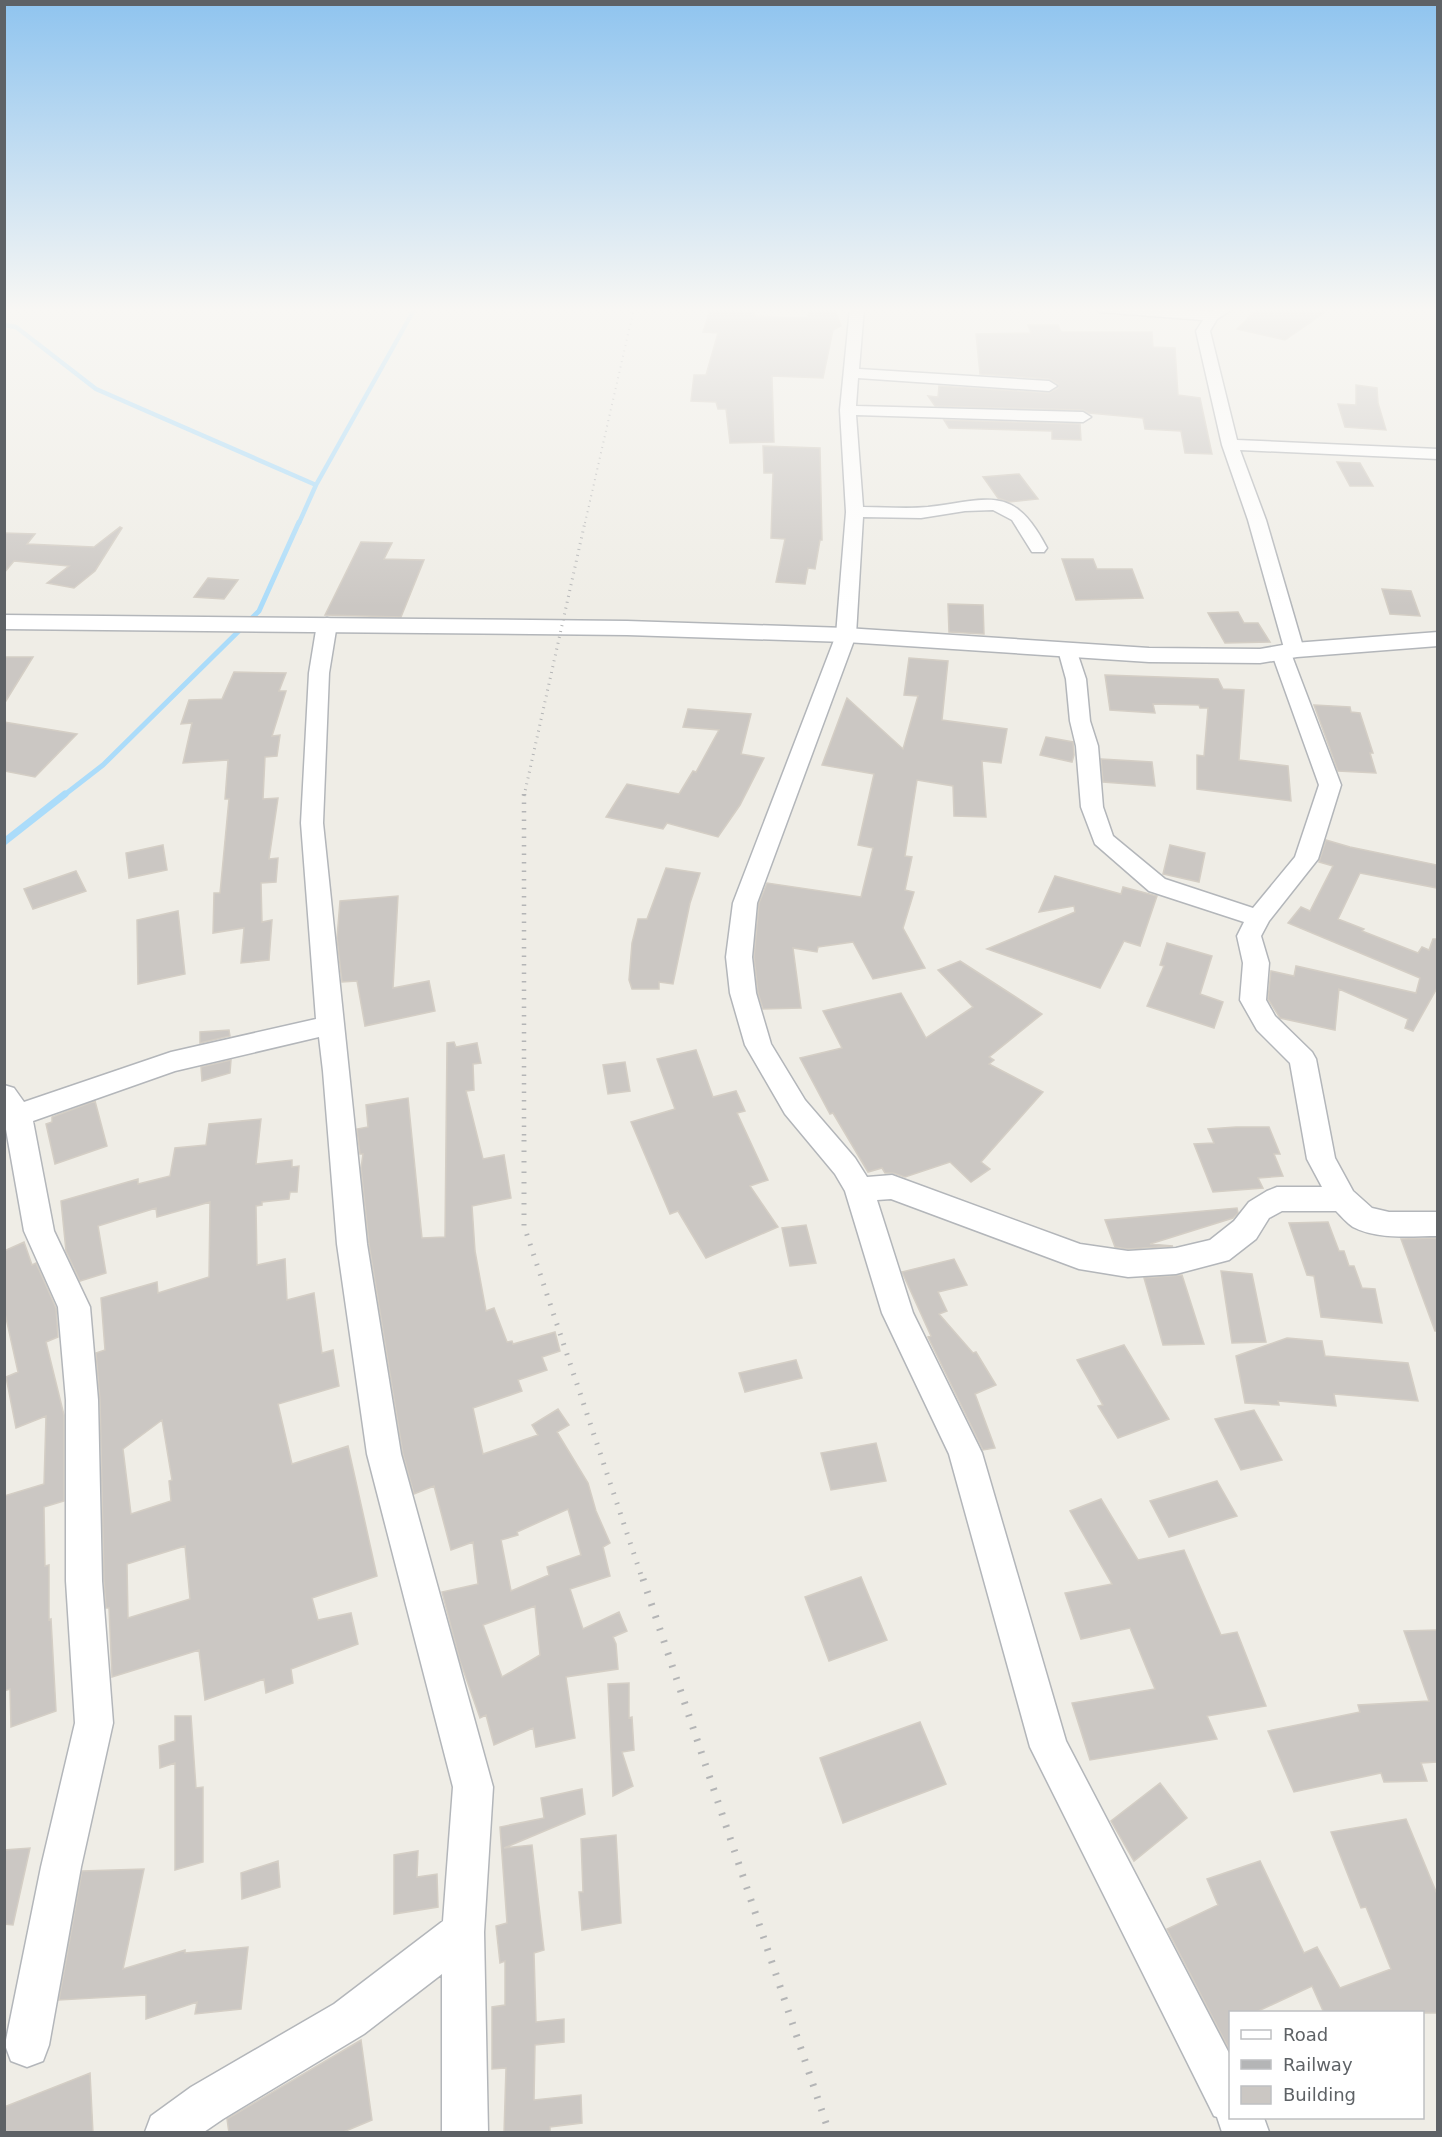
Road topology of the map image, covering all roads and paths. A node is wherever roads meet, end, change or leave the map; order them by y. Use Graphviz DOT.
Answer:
graph roads {
  1 [pos="1221,408"];
  2 [pos="848,410"];
  3 [pos="1083,417"];
  4 [pos="1230,445"];
  5 [pos="1437,454"];
  6 [pos="855,512"];
  7 [pos="1038,549"];
  8 [pos="4,622"];
  9 [pos="327,624"];
  10 [pos="846,635"];
  11 [pos="1437,639"];
  12 [pos="1068,650"];
  13 [pos="1288,652"];
  14 [pos="1258,918"];
  15 [pos="330,1025"];
  16 [pos="11,1105"];
  17 [pos="860,1189"];
  18 [pos="1343,1199"];
  19 [pos="1434,1219"];
  20 [pos="463,1932"];
  21 [pos="27,2045"];
  22 [pos="1229,2098"];
  23 [pos="1240,2119"];
  24 [pos="167,2133"];
  25 [pos="465,2133"];
  26 [pos="1247,2133"];
  1 -- 4 [label="street"];
  2 -- 3 [label="street"];
  2 -- 6 [label="street"];
  4 -- 5 [label="street"];
  4 -- 13 [label="street"];
  6 -- 7 [label="street"];
  6 -- 10 [label="street"];
  8 -- 9 [label="street"];
  9 -- 10 [label="street"];
  9 -- 15 [label="street"];
  10 -- 12 [label="street"];
  10 -- 17 [label="street"];
  11 -- 13 [label="street"];
  12 -- 13 [label="street"];
  12 -- 14 [label="street"];
  13 -- 14 [label="street"];
  14 -- 18 [label="street"];
  15 -- 16 [label="street"];
  15 -- 20 [label="street"];
  16 -- 21 [label="street"];
  17 -- 18 [label="street"];
  17 -- 22 [label="street"];
  18 -- 19 [label="street"];
  20 -- 24 [label="street"];
  20 -- 25 [label="street"];
  23 -- 26 [label="street"];
}
